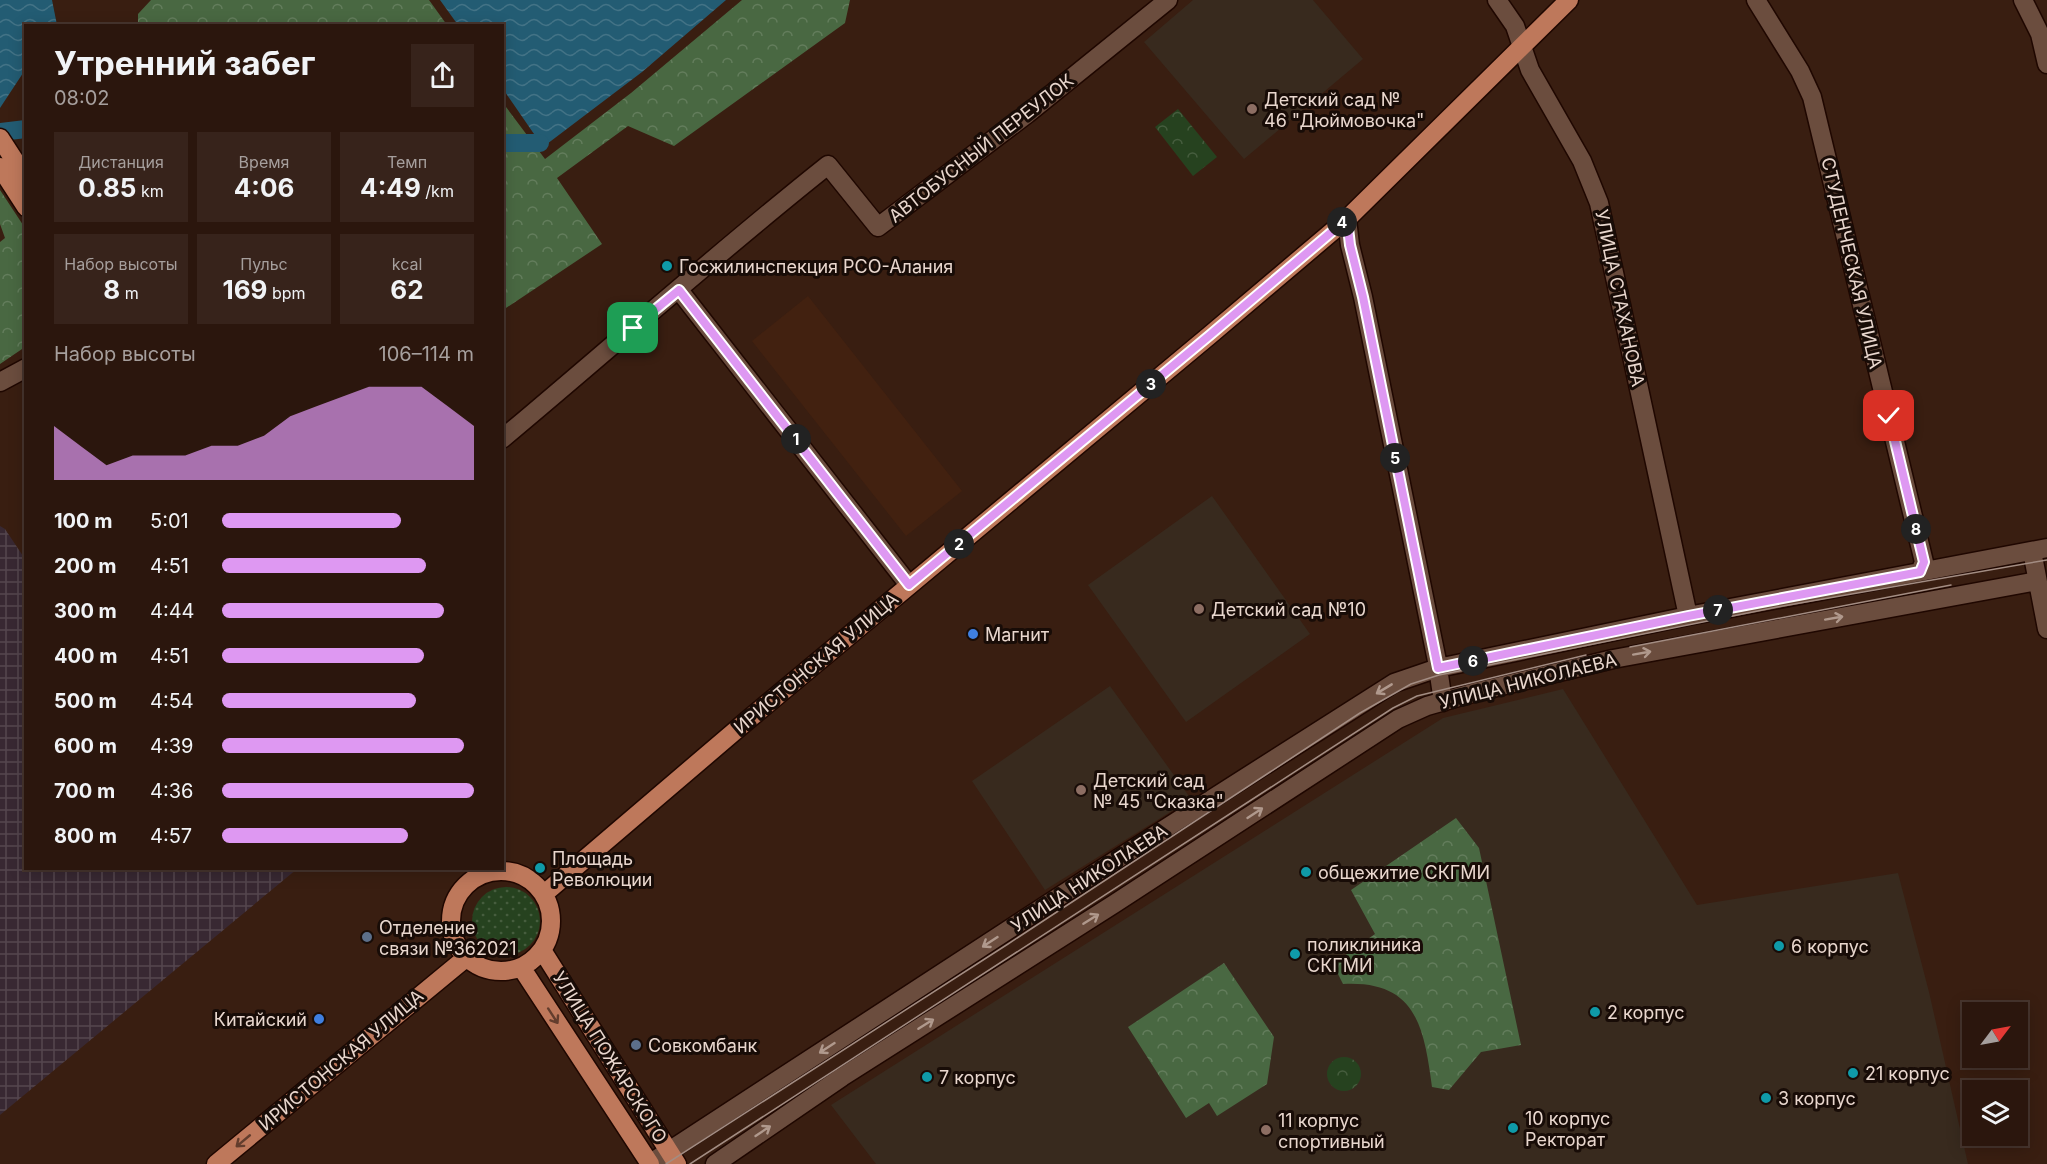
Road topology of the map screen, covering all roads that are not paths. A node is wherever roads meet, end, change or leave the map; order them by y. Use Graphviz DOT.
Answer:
graph roads {
  1 [pos="1168,0"];
  2 [pos="1497,0"];
  3 [pos="1569,0"];
  4 [pos="1756,0"];
  5 [pos="2023,0"];
  6 [pos="1523,46"];
  7 [pos="2047,64"];
  8 [pos="0,138"];
  9 [pos="0,167"];
  10 [pos="24,175"];
  11 [pos="24,204"];
  12 [pos="1347,219"];
  13 [pos="679,290"];
  14 [pos="24,369"];
  15 [pos="0,382"];
  16 [pos="504,437"];
  17 [pos="2040,549"];
  18 [pos="1920,572"];
  19 [pos="2037,581"];
  20 [pos="909,585"];
  21 [pos="1688,616"];
  22 [pos="2047,629"];
  23 [pos="1438,668"];
  24 [pos="1443,702"];
  25 [pos="492,870"];
  26 [pos="464,876"];
  27 [pos="544,894"];
  28 [pos="542,950"];
  29 [pos="467,957"];
  30 [pos="521,967"];
  31 [pos="673,1157"];
  32 [pos="216,1164"];
  33 [pos="650,1164"];
  34 [pos="715,1164"];
  1 -- 13 [label="street, АВТОБУСНЫЙ ПЕРЕУЛОК"];
  2 -- 6 [label="street, УЛИЦА СТАХАНОВА"];
  3 -- 6 [label="main road, ИРИСТОНСКАЯ УЛИЦА"];
  4 -- 18 [label="street, СТУДЕНЧЕСКАЯ УЛИЦА"];
  5 -- 7 [label="street"];
  6 -- 12 [label="main road, ИРИСТОНСКАЯ УЛИЦА"];
  6 -- 21 [label="street, УЛИЦА СТАХАНОВА"];
  8 -- 10 [label="main road"];
  9 -- 11 [label="main road"];
  12 -- 20 [label="main road, ИРИСТОНСКАЯ УЛИЦА"];
  12 -- 23 [label="street"];
  13 -- 16 [label="street, АВТОБУСНЫЙ ПЕРЕУЛОК"];
  13 -- 20 [label="street"];
  14 -- 15 [label="street"];
  17 -- 18 [label="street, УЛИЦА НИКОЛАЕВА"];
  17 -- 19 [label="street"];
  18 -- 21 [label="street, УЛИЦА НИКОЛАЕВА"];
  19 -- 22 [label="street"];
  24 -- 19 [label="street, УЛИЦА НИКОЛАЕВА, one-way"];
  20 -- 27 [label="main road, ИРИСТОНСКАЯ УЛИЦА"];
  21 -- 23 [label="street, УЛИЦА НИКОЛАЕВА"];
  23 -- 24 [label="street"];
  23 -- 31 [label="street, УЛИЦА НИКОЛАЕВА, one-way"];
  34 -- 24 [label="street, УЛИЦА НИКОЛАЕВА, one-way"];
  25 -- 26 [label="main road"];
  25 -- 27 [label="main road"];
  26 -- 29 [label="main road"];
  27 -- 28 [label="main road"];
  28 -- 30 [label="main road"];
  28 -- 31 [label="main road, УЛИЦА ПОЖАРСКОГО"];
  29 -- 30 [label="main road"];
  29 -- 32 [label="main road, ИРИСТОНСКАЯ УЛИЦА, one-way"];
  30 -- 33 [label="main road, УЛИЦА ПОЖАРСКОГО, one-way"];
  31 -- 33 [label="street, УЛИЦА НИКОЛАЕВА"];
}
